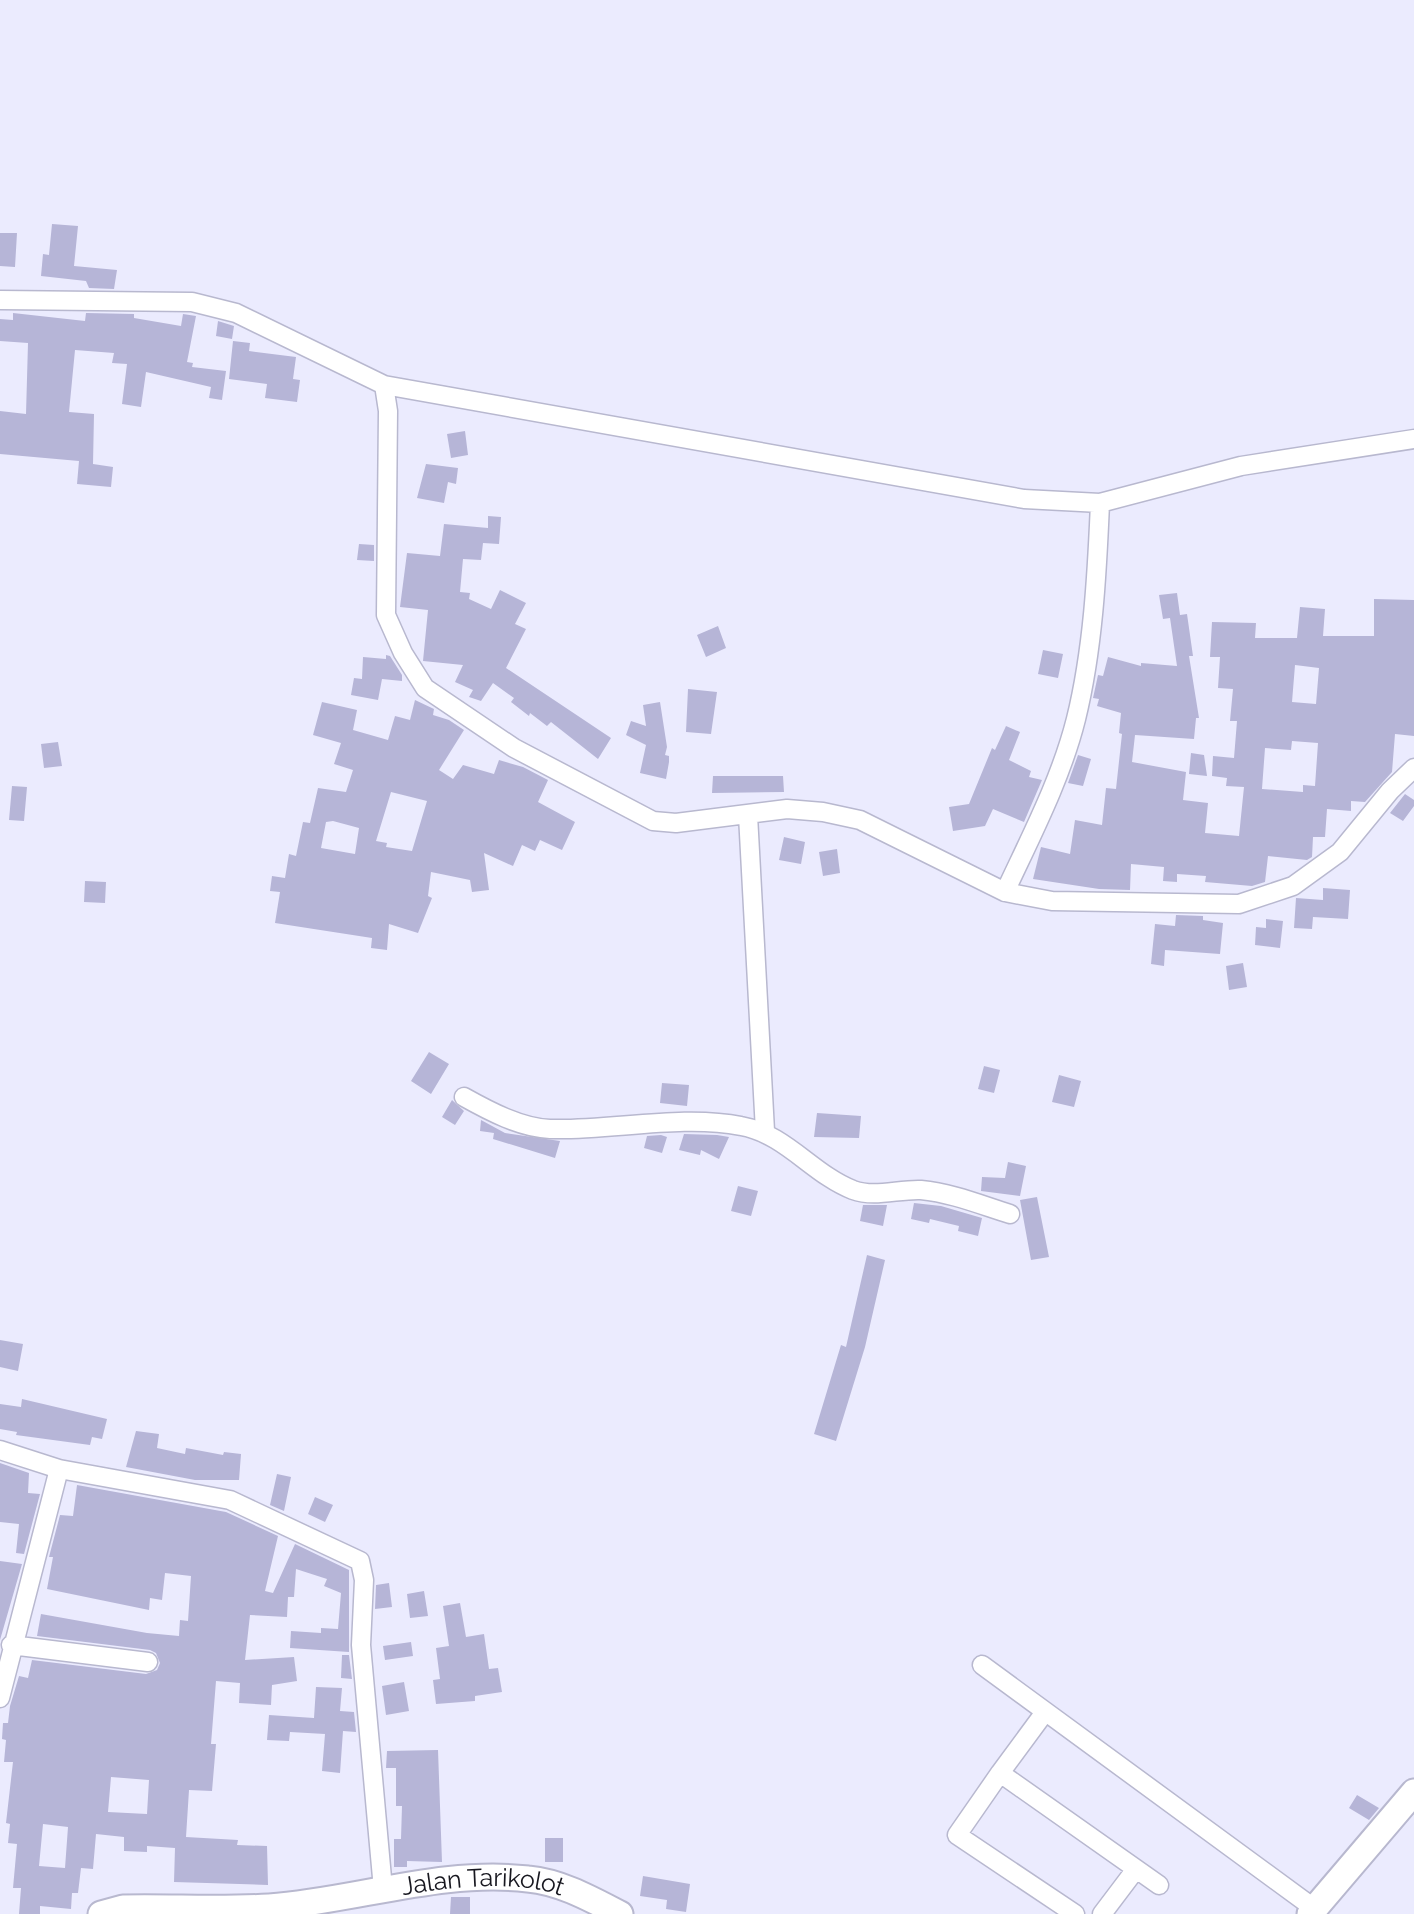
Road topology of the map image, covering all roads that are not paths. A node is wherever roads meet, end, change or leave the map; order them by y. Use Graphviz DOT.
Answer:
graph roads {
  1 [pos="0,300"];
  2 [pos="384,385"];
  3 [pos="1414,439"];
  4 [pos="1100,503"];
  5 [pos="1414,768"];
  6 [pos="748,815"];
  7 [pos="1006,892"];
  8 [pos="464,1097"];
  9 [pos="765,1131"];
  10 [pos="1010,1214"];
  11 [pos="0,1450"];
  12 [pos="59,1469"];
  13 [pos="11,1645"];
  14 [pos="148,1662"];
  15 [pos="982,1666"];
  16 [pos="1,1688"];
  17 [pos="1045,1712"];
  18 [pos="1000,1774"];
  19 [pos="1414,1792"];
  20 [pos="1136,1869"];
  21 [pos="1159,1886"];
  22 [pos="383,1889"];
  23 [pos="1312,1911"];
  24 [pos="101,1914"];
  25 [pos="620,1914"];
  26 [pos="1074,1914"];
  27 [pos="1102,1914"];
  1 -- 2 [label="street"];
  2 -- 4 [label="street"];
  2 -- 6 [label="street"];
  3 -- 4 [label="street"];
  4 -- 7 [label="street"];
  5 -- 7 [label="street"];
  6 -- 7 [label="street"];
  6 -- 9 [label="street"];
  8 -- 9 [label="street"];
  9 -- 10 [label="street"];
  11 -- 12 [label="street"];
  12 -- 13 [label="street"];
  12 -- 22 [label="street"];
  13 -- 14 [label="street"];
  13 -- 16 [label="street"];
  15 -- 17 [label="street"];
  17 -- 18 [label="street"];
  17 -- 23 [label="street"];
  18 -- 20 [label="street"];
  18 -- 26 [label="street"];
  19 -- 23 [label="street"];
  20 -- 21 [label="street"];
  20 -- 27 [label="street"];
  22 -- 24 [label="street, Jalan Tarikolot"];
  22 -- 25 [label="street, Jalan Tarikolot"];
}
